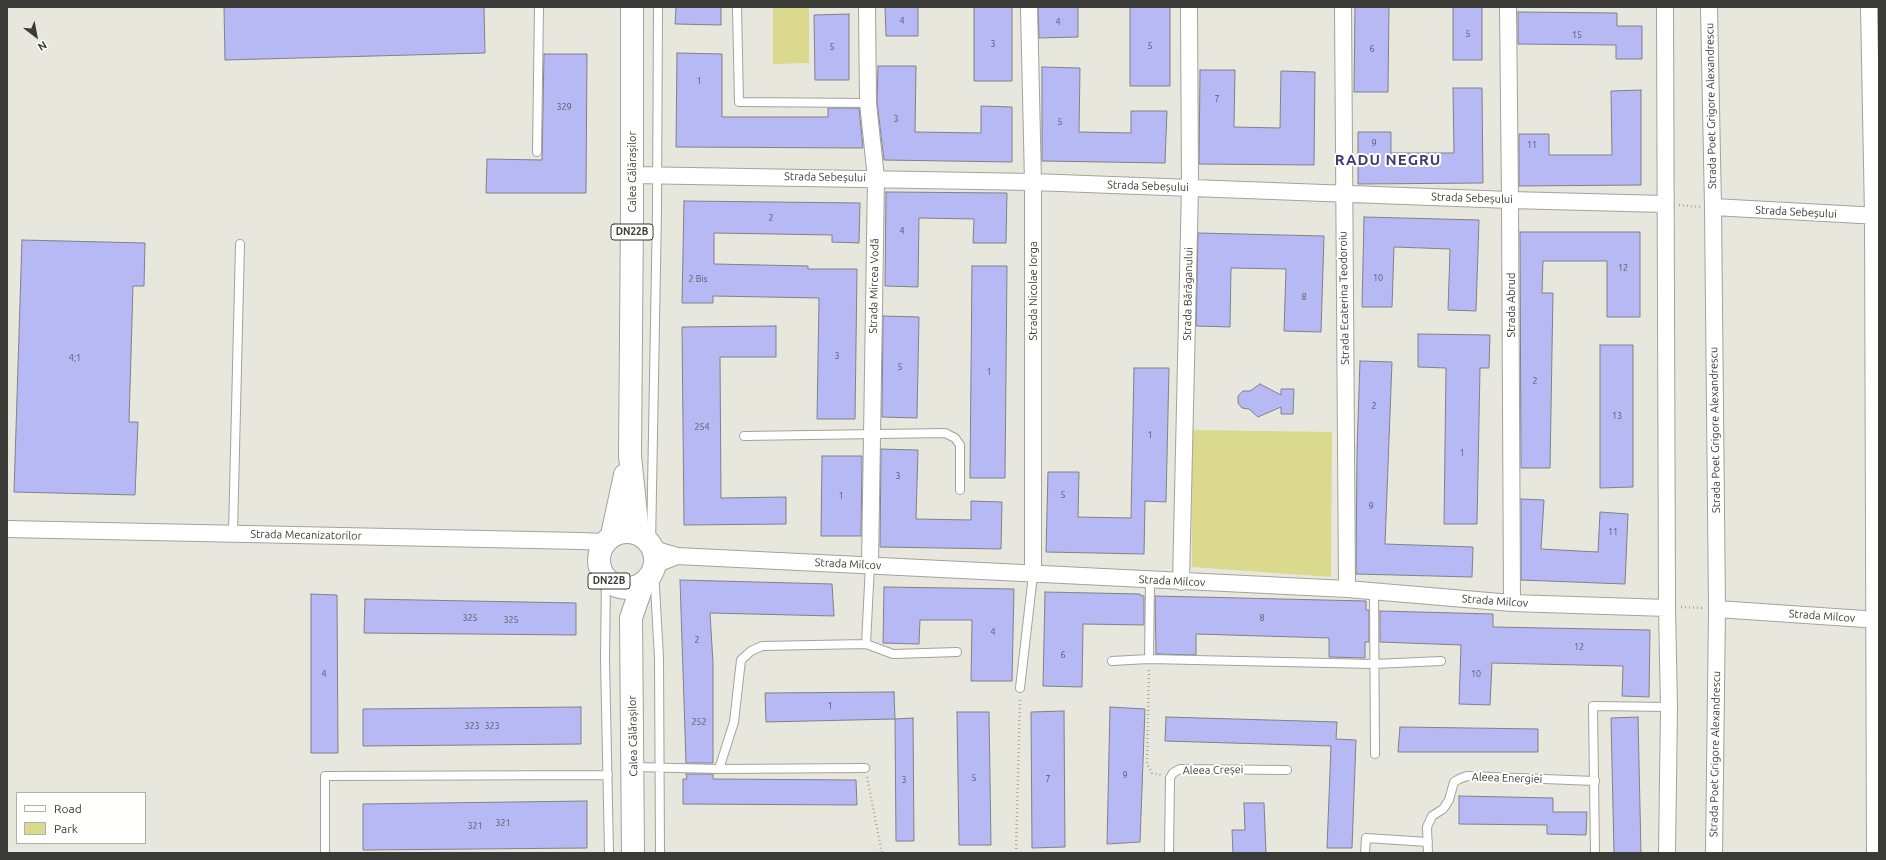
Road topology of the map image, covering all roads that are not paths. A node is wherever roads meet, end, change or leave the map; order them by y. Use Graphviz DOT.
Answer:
graph roads {
  1 [pos="539,7"];
  2 [pos="632,7"];
  3 [pos="658,7"];
  4 [pos="737,7"];
  5 [pos="867,7"];
  6 [pos="1029,7"];
  7 [pos="1189,7"];
  8 [pos="1343,7"];
  9 [pos="1508,7"];
  10 [pos="1665,7"];
  11 [pos="1709,7"];
  12 [pos="1869,7"];
  13 [pos="868,103"];
  14 [pos="537,152"];
  15 [pos="632,175"];
  16 [pos="657,175"];
  17 [pos="876,178"];
  18 [pos="1033,182"];
  19 [pos="1190,187"];
  20 [pos="1343,194"];
  21 [pos="1510,200"];
  22 [pos="1664,204"];
  23 [pos="1713,207"];
  24 [pos="1876,216"];
  25 [pos="240,244"];
  26 [pos="871,435"];
  27 [pos="744,436"];
  28 [pos="630,456"];
  29 [pos="960,490"];
  30 [pos="7,529"];
  31 [pos="233,533"];
  32 [pos="608,539"];
  33 [pos="649,557"];
  34 [pos="870,565"];
  35 [pos="1033,575"];
  36 [pos="1150,580"];
  37 [pos="609,582"];
  38 [pos="1181,582"];
  39 [pos="1347,589"];
  40 [pos="1374,591"];
  41 [pos="1512,603"];
  42 [pos="1667,608"];
  43 [pos="1717,609"];
  44 [pos="631,618"];
  45 [pos="1876,620"];
  46 [pos="866,644"];
  47 [pos="957,652"];
  48 [pos="1149,659"];
  49 [pos="1112,661"];
  50 [pos="1441,661"];
  51 [pos="1374,664"];
  52 [pos="1020,688"];
  53 [pos="1669,708"];
  54 [pos="1374,754"];
  55 [pos="634,767"];
  56 [pos="661,768"];
  57 [pos="865,768"];
  58 [pos="719,769"];
  59 [pos="1287,770"];
  60 [pos="608,775"];
  61 [pos="1595,781"];
  62 [pos="1428,842"];
  63 [pos="325,853"];
  64 [pos="608,853"];
  65 [pos="634,853"];
  66 [pos="660,853"];
  67 [pos="1168,853"];
  68 [pos="1365,853"];
  69 [pos="1428,853"];
  70 [pos="1595,853"];
  71 [pos="1667,853"];
  72 [pos="1714,853"];
  73 [pos="1875,853"];
  1 -- 14 [label="lane"];
  2 -- 15 [label="main road, Calea Călărașilor / DN22B"];
  3 -- 16 [label="lane"];
  4 -- 13 [label="lane"];
  5 -- 13 [label="street, Strada Mircea Vodă"];
  6 -- 18 [label="street, Strada Nicolae Iorga"];
  7 -- 19 [label="street, Strada Bărăganului"];
  8 -- 20 [label="street, Strada Ecaterina Teodoroiu"];
  9 -- 21 [label="street, Strada Abrud"];
  10 -- 22 [label="street"];
  11 -- 23 [label="street, Strada Poet Grigore Alexandrescu"];
  12 -- 24 [label="street"];
  13 -- 17 [label="street, Strada Mircea Vodă"];
  15 -- 16 [label="street, Strada Sebeșului"];
  15 -- 28 [label="main road, Calea Călărașilor / DN22B"];
  16 -- 17 [label="street, Strada Sebeșului"];
  16 -- 33 [label="lane"];
  17 -- 18 [label="street, Strada Sebeșului"];
  17 -- 26 [label="street, Strada Mircea Vodă"];
  18 -- 19 [label="street, Strada Sebeșului"];
  18 -- 35 [label="street, Strada Nicolae Iorga"];
  19 -- 20 [label="street, Strada Sebeșului"];
  19 -- 38 [label="street, Strada Bărăganului"];
  20 -- 21 [label="street, Strada Sebeșului"];
  20 -- 39 [label="street, Strada Ecaterina Teodoroiu"];
  21 -- 22 [label="street, Strada Sebeșului"];
  21 -- 41 [label="street, Strada Abrud"];
  22 -- 42 [label="street"];
  23 -- 24 [label="street, Strada Sebeșului"];
  23 -- 43 [label="street, Strada Poet Grigore Alexandrescu"];
  24 -- 45 [label="street"];
  25 -- 31 [label="lane"];
  26 -- 27 [label="lane"];
  26 -- 29 [label="lane"];
  26 -- 34 [label="street, Strada Mircea Vodă"];
  28 -- 32 [label="main road, Calea Călărașilor / DN22B"];
  28 -- 33 [label="main road, Calea Călărașilor / DN22B"];
  30 -- 31 [label="street, Strada Mecanizatorilor"];
  31 -- 32 [label="street, Strada Mecanizatorilor"];
  32 -- 33 [label="main road"];
  32 -- 37 [label="main road, DN22B"];
  33 -- 34 [label="street, Strada Milcov"];
  33 -- 37 [label="main road, DN22B"];
  33 -- 44 [label="main road, Calea Călărașilor / DN22B"];
  33 -- 56 [label="lane"];
  34 -- 35 [label="street, Strada Milcov"];
  34 -- 46 [label="lane"];
  35 -- 36 [label="street, Strada Milcov"];
  35 -- 52 [label="lane"];
  36 -- 38 [label="street, Strada Milcov"];
  36 -- 48 [label="lane"];
  37 -- 44 [label="main road, Calea Călărașilor / DN22B"];
  37 -- 60 [label="lane"];
  38 -- 39 [label="street, Strada Milcov"];
  39 -- 40 [label="street, Strada Milcov"];
  40 -- 41 [label="street, Strada Milcov"];
  40 -- 51 [label="lane"];
  41 -- 42 [label="street, Strada Milcov"];
  42 -- 53 [label="street"];
  43 -- 45 [label="street, Strada Milcov"];
  43 -- 72 [label="street, Strada Poet Grigore Alexandrescu"];
  44 -- 55 [label="main road, Calea Călărașilor / DN22B"];
  45 -- 73 [label="street"];
  46 -- 47 [label="lane"];
  46 -- 58 [label="lane"];
  48 -- 49 [label="lane"];
  48 -- 51 [label="lane"];
  50 -- 51 [label="lane"];
  51 -- 54 [label="lane"];
  53 -- 61 [label="lane"];
  53 -- 71 [label="street"];
  55 -- 56 [label="lane"];
  55 -- 65 [label="main road, Calea Călărașilor / DN22B"];
  56 -- 58 [label="lane"];
  56 -- 66 [label="lane"];
  57 -- 58 [label="lane"];
  59 -- 67 [label="lane, Aleea Creșei"];
  60 -- 63 [label="lane"];
  60 -- 64 [label="lane"];
  61 -- 62 [label="lane, Aleea Energiei"];
  61 -- 70 [label="lane"];
  62 -- 68 [label="lane"];
  62 -- 69 [label="lane, Aleea Energiei"];
}
